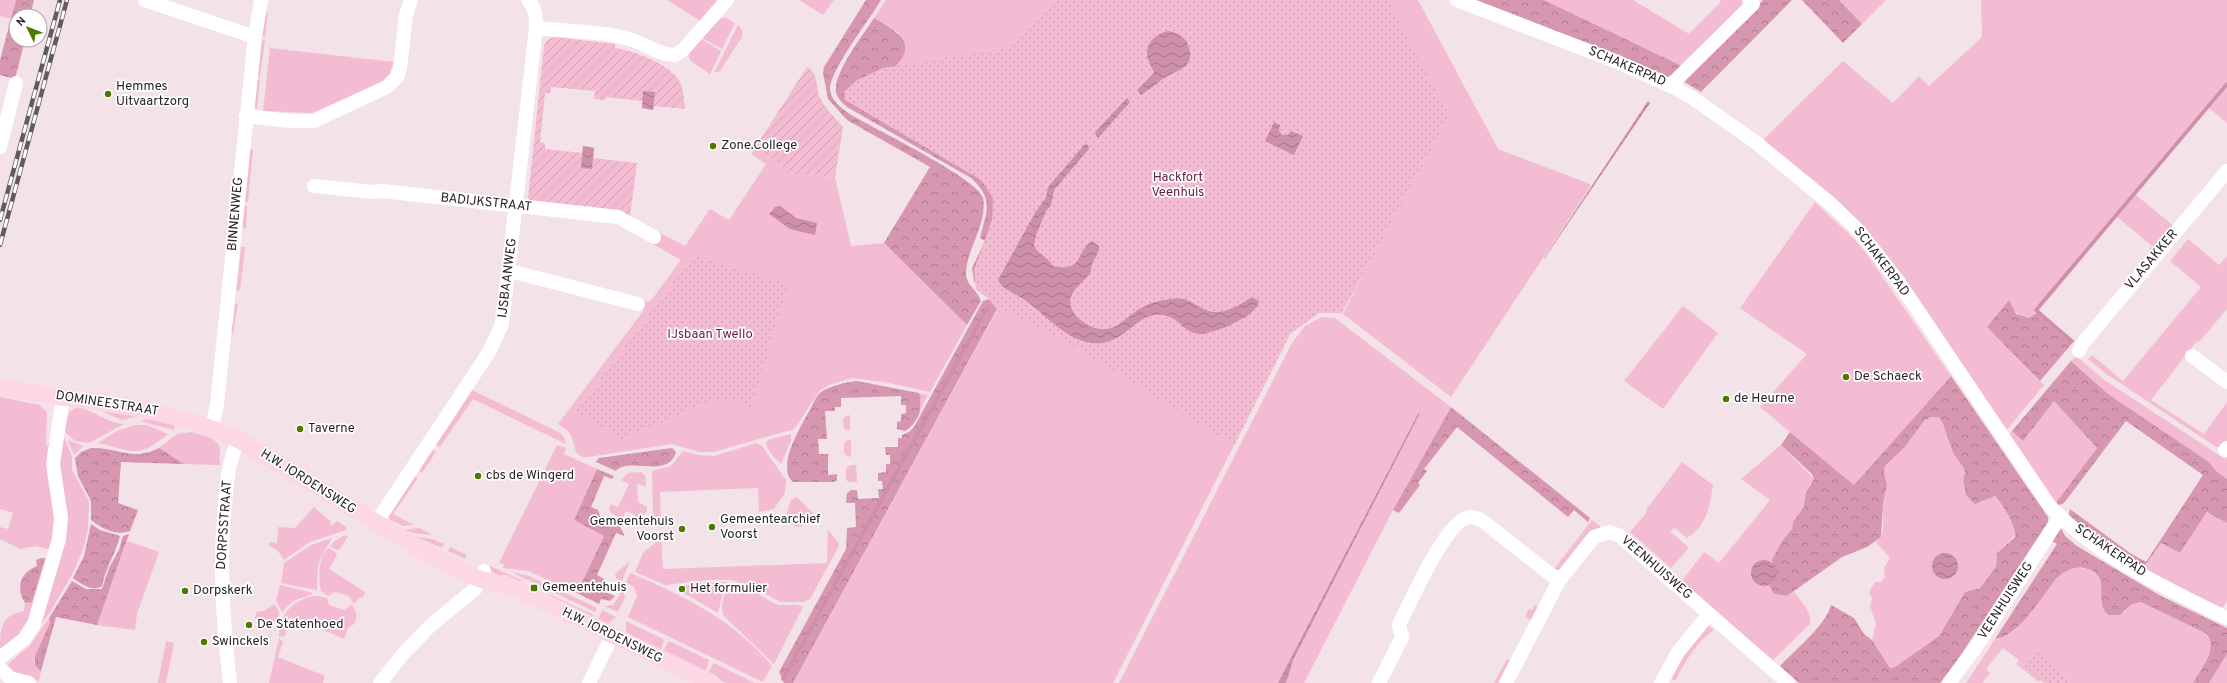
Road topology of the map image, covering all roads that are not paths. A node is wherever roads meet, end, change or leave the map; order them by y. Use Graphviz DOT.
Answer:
graph roads {
  1 [pos="145,0"];
  2 [pos="261,0"];
  3 [pos="411,0"];
  4 [pos="528,0"];
  5 [pos="727,0"];
  6 [pos="1457,0"];
  7 [pos="1753,1"];
  8 [pos="536,28"];
  9 [pos="255,37"];
  10 [pos="16,84"];
  11 [pos="1673,87"];
  12 [pos="246,116"];
  13 [pos="0,147"];
  14 [pos="2227,171"];
  15 [pos="314,186"];
  16 [pos="516,206"];
  17 [pos="654,237"];
  18 [pos="510,271"];
  19 [pos="638,304"];
  20 [pos="2079,351"];
  21 [pos="2192,356"];
  22 [pos="2227,382"];
  23 [pos="0,387"];
  24 [pos="63,397"];
  25 [pos="212,428"];
  26 [pos="239,440"];
  27 [pos="2060,517"];
  28 [pos="376,523"];
  29 [pos="482,575"];
  30 [pos="1559,581"];
  31 [pos="1708,614"];
  32 [pos="2227,618"];
  33 [pos="612,636"];
  34 [pos="0,658"];
  35 [pos="0,668"];
  36 [pos="29,683"];
  37 [pos="230,683"];
  38 [pos="380,683"];
  39 [pos="589,683"];
  40 [pos="712,683"];
  41 [pos="1379,683"];
  42 [pos="1506,683"];
  43 [pos="1661,683"];
  44 [pos="1788,683"];
  45 [pos="1949,683"];
  1 -- 9 [label="street"];
  2 -- 9 [label="street, BINNENWEG"];
  3 -- 12 [label="street"];
  4 -- 8 [label="street, IJSBAANWEG"];
  5 -- 8 [label="street"];
  6 -- 11 [label="street, SCHAKERPAD"];
  7 -- 11 [label="street"];
  8 -- 16 [label="street, IJSBAANWEG"];
  9 -- 12 [label="street, BINNENWEG"];
  10 -- 13 [label="street"];
  11 -- 27 [label="street, SCHAKERPAD"];
  12 -- 25 [label="street, BINNENWEG"];
  14 -- 20 [label="street, VLASAKKER"];
  15 -- 16 [label="street, BADIJKSTRAAT"];
  16 -- 17 [label="street, BADIJKSTRAAT"];
  16 -- 18 [label="street, IJSBAANWEG"];
  18 -- 19 [label="street"];
  18 -- 28 [label="street, IJSBAANWEG"];
  21 -- 22 [label="street"];
  23 -- 24 [label="main road, DOMINEESTRAAT"];
  24 -- 25 [label="main road, DOMINEESTRAAT"];
  24 -- 34 [label="street"];
  25 -- 26 [label="main road, H.W. IORDENSWEG"];
  26 -- 28 [label="main road, H.W. IORDENSWEG"];
  26 -- 37 [label="street, DORPSSTRAAT"];
  27 -- 32 [label="street, SCHAKERPAD"];
  27 -- 45 [label="street, VEENHUISWEG"];
  28 -- 29 [label="main road, H.W. IORDENSWEG"];
  29 -- 33 [label="main road, H.W. IORDENSWEG"];
  29 -- 38 [label="street"];
  30 -- 31 [label="street, VEENHUISWEG"];
  30 -- 41 [label="street"];
  30 -- 42 [label="street, VEENHUISWEG"];
  31 -- 43 [label="street"];
  31 -- 44 [label="street, VEENHUISWEG"];
  33 -- 39 [label="street"];
  33 -- 40 [label="main road, H.W. IORDENSWEG"];
  35 -- 36 [label="street"];
}
